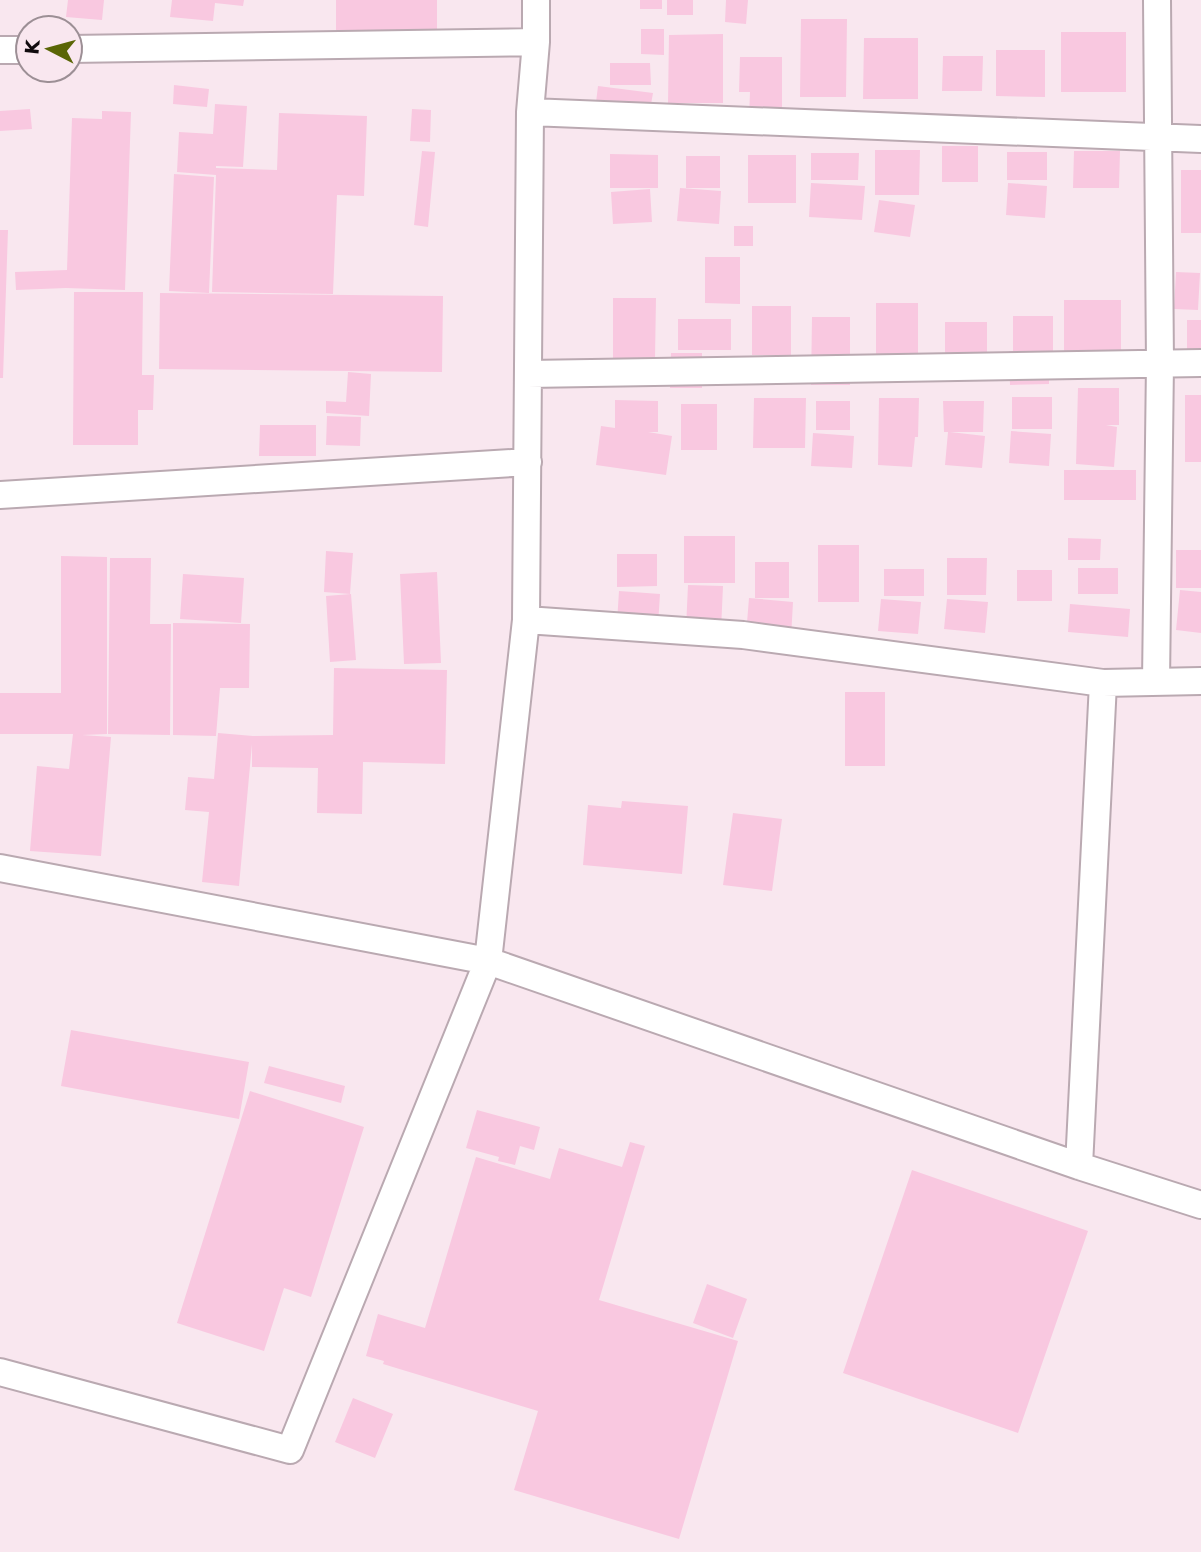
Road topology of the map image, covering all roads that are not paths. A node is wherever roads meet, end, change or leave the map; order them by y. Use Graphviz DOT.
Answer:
graph roads {
  1 [pos="536,0"];
  2 [pos="1157,0"];
  3 [pos="536,42"];
  4 [pos="84,49"];
  5 [pos="530,112"];
  6 [pos="1158,139"];
  7 [pos="1201,139"];
  8 [pos="1160,363"];
  9 [pos="1201,363"];
  10 [pos="528,374"];
  11 [pos="528,462"];
  12 [pos="0,495"];
  13 [pos="526,620"];
  14 [pos="1201,681"];
  15 [pos="1156,682"];
  16 [pos="1103,683"];
  17 [pos="0,868"];
  18 [pos="488,961"];
  19 [pos="1079,1166"];
  20 [pos="1201,1205"];
  21 [pos="0,1372"];
  1 -- 3 [label="street"];
  2 -- 6 [label="street"];
  3 -- 4 [label="street"];
  3 -- 5 [label="street"];
  5 -- 6 [label="street"];
  5 -- 10 [label="street"];
  6 -- 7 [label="street"];
  6 -- 8 [label="street"];
  8 -- 9 [label="street"];
  8 -- 10 [label="street"];
  8 -- 15 [label="street"];
  10 -- 11 [label="street"];
  11 -- 12 [label="street"];
  11 -- 13 [label="street"];
  13 -- 16 [label="street"];
  13 -- 18 [label="street"];
  14 -- 15 [label="street"];
  15 -- 16 [label="street"];
  16 -- 19 [label="street"];
  17 -- 18 [label="street"];
  18 -- 19 [label="street"];
  18 -- 21 [label="street"];
  19 -- 20 [label="street"];
}
